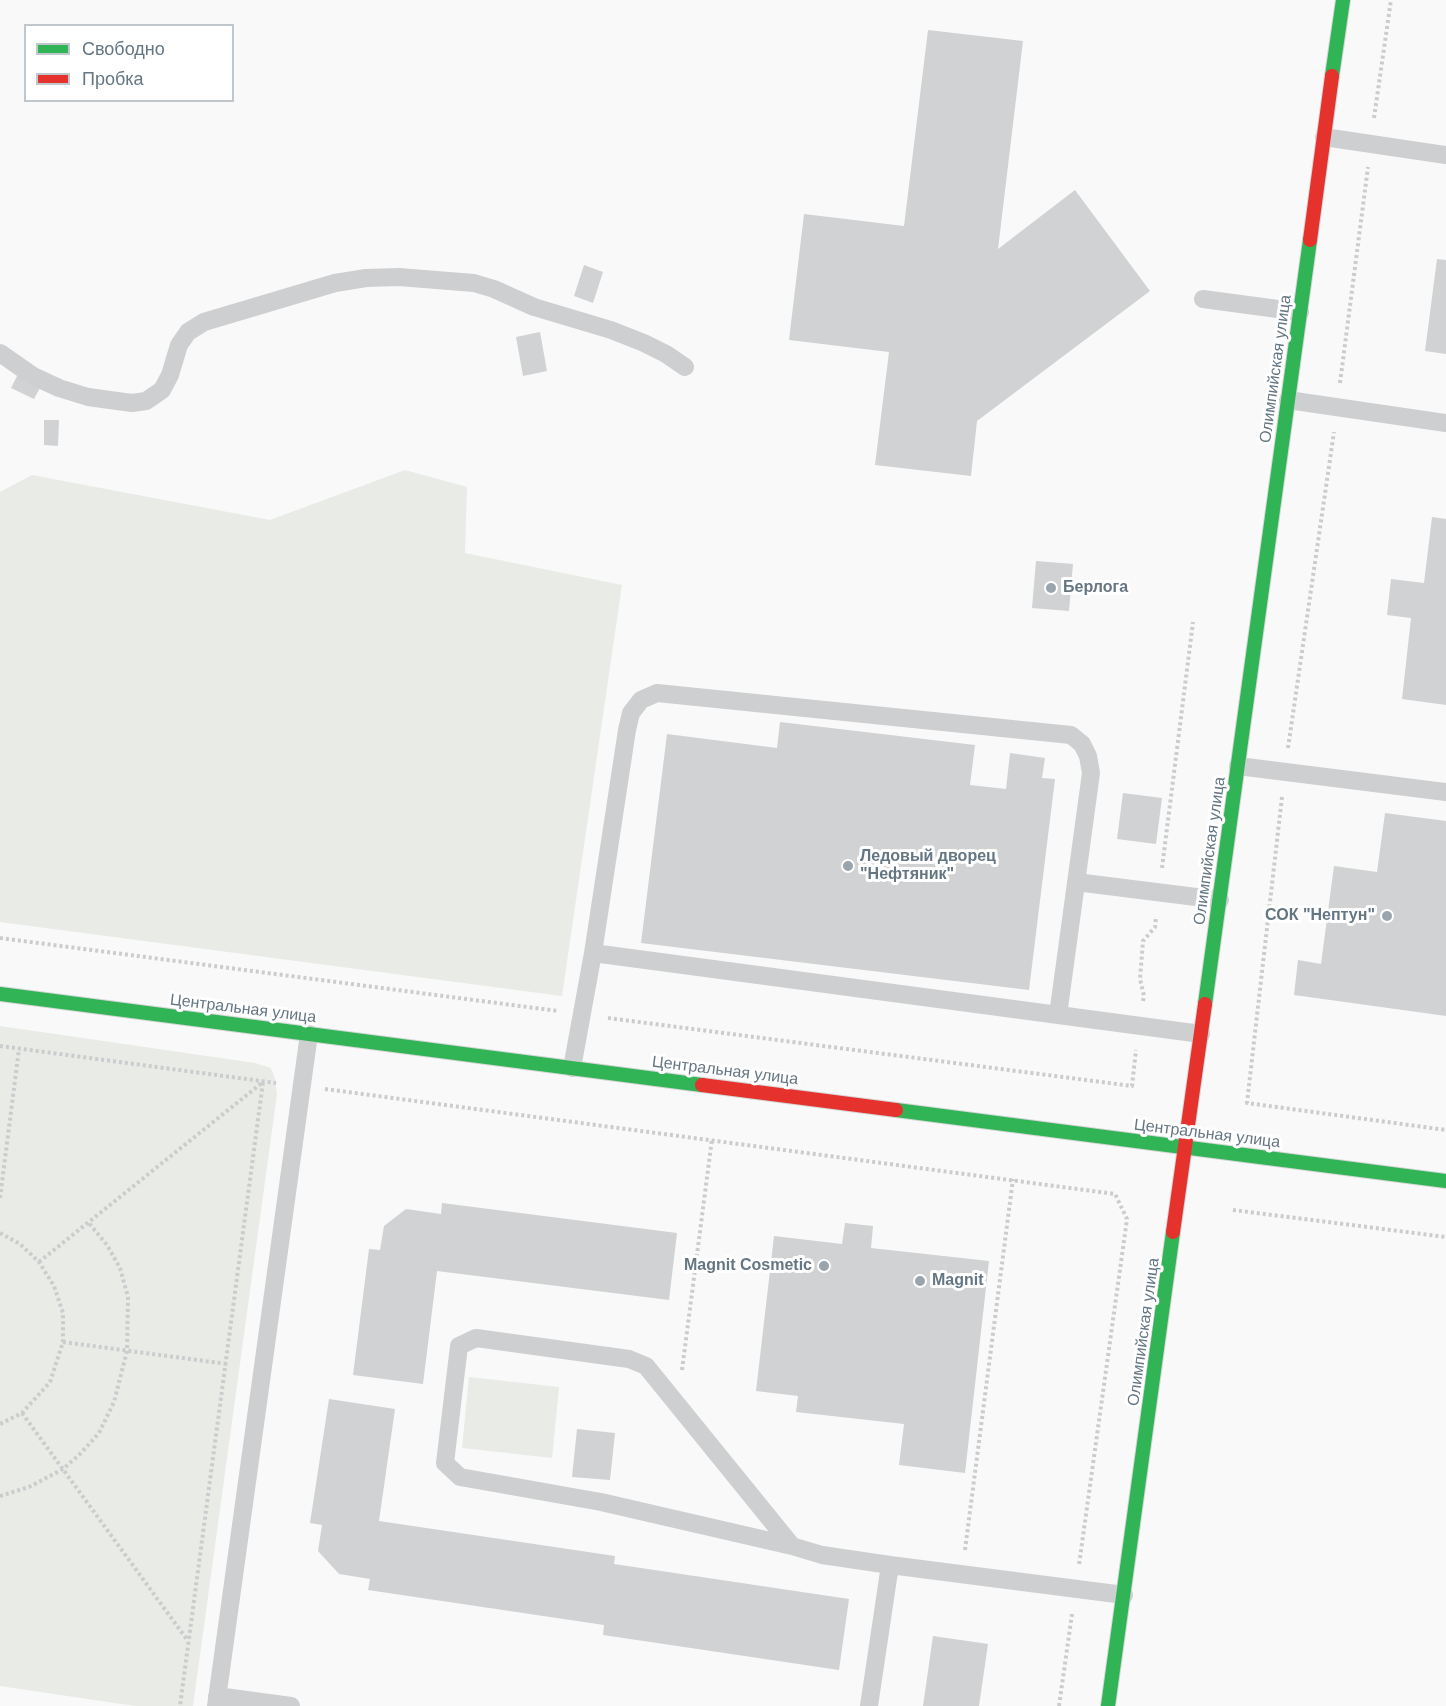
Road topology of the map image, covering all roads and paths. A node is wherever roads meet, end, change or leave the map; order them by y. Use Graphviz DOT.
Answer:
graph roads {
  1 [pos="1343,0"];
  2 [pos="1391,0"];
  3 [pos="1324,137"];
  4 [pos="1371,144"];
  5 [pos="1446,155"];
  6 [pos="1203,299"];
  7 [pos="1300,312"];
  8 [pos="0,353"];
  9 [pos="685,367"];
  10 [pos="1288,400"];
  11 [pos="1337,408"];
  12 [pos="1446,423"];
  13 [pos="1193,622"];
  14 [pos="1238,766"];
  15 [pos="1285,773"];
  16 [pos="1446,792"];
  17 [pos="1076,882"];
  18 [pos="1159,892"];
  19 [pos="1220,900"];
  20 [pos="593,953"];
  21 [pos="0,994"];
  22 [pos="1058,1016"];
  23 [pos="1138,1026"];
  24 [pos="309,1034"];
  25 [pos="1201,1034"];
  26 [pos="0,1046"];
  27 [pos="19,1049"];
  28 [pos="572,1068"];
  29 [pos="263,1082"];
  30 [pos="303,1086"];
  31 [pos="1132,1086"];
  32 [pos="1446,1130"];
  33 [pos="712,1139"];
  34 [pos="1186,1148"];
  35 [pos="1013,1179"];
  36 [pos="1446,1181"];
  37 [pos="0,1198"];
  38 [pos="1233,1210"];
  39 [pos="88,1222"];
  40 [pos="0,1233"];
  41 [pos="1446,1237"];
  42 [pos="39,1262"];
  43 [pos="63,1342"];
  44 [pos="127,1351"];
  45 [pos="226,1364"];
  46 [pos="678,1405"];
  47 [pos="22,1413"];
  48 [pos="0,1424"];
  49 [pos="63,1469"];
  50 [pos="0,1496"];
  51 [pos="792,1546"];
  52 [pos="890,1565"];
  53 [pos="962,1574"];
  54 [pos="1075,1589"];
  55 [pos="1124,1595"];
  56 [pos="189,1642"];
  57 [pos="217,1701"];
  58 [pos="180,1706"];
  59 [pos="291,1706"];
  60 [pos="869,1706"];
  61 [pos="1059,1706"];
  62 [pos="1108,1706"];
  1 -- 3 [label="street, Олимпийская улица"];
  2 -- 4 [label="path"];
  3 -- 4 [label="lane"];
  3 -- 7 [label="street, Олимпийская улица"];
  4 -- 5 [label="lane"];
  4 -- 11 [label="path"];
  6 -- 7 [label="lane"];
  7 -- 10 [label="street, Олимпийская улица"];
  8 -- 9 [label="lane"];
  10 -- 11 [label="lane"];
  10 -- 14 [label="street, Олимпийская улица"];
  11 -- 12 [label="lane"];
  11 -- 15 [label="path"];
  13 -- 18 [label="path"];
  14 -- 15 [label="lane"];
  14 -- 19 [label="street, Олимпийская улица"];
  15 -- 16 [label="lane"];
  15 -- 32 [label="path"];
  17 -- 18 [label="lane"];
  17 -- 20 [label="lane"];
  17 -- 22 [label="lane"];
  18 -- 19 [label="lane"];
  18 -- 23 [label="path"];
  19 -- 25 [label="street, Олимпийская улица"];
  20 -- 22 [label="lane"];
  20 -- 28 [label="lane"];
  21 -- 24 [label="street, Центральная улица"];
  22 -- 23 [label="lane"];
  23 -- 25 [label="lane"];
  23 -- 31 [label="path"];
  24 -- 28 [label="street, Центральная улица"];
  24 -- 30 [label="lane"];
  25 -- 34 [label="street, Олимпийская улица"];
  26 -- 27 [label="path"];
  27 -- 29 [label="path"];
  27 -- 37 [label="path"];
  28 -- 34 [label="street, Центральная улица"];
  29 -- 30 [label="path"];
  29 -- 39 [label="path"];
  29 -- 45 [label="path"];
  30 -- 33 [label="path"];
  30 -- 57 [label="lane"];
  33 -- 35 [label="path"];
  33 -- 46 [label="path"];
  34 -- 36 [label="street, Центральная улица"];
  34 -- 55 [label="street, Олимпийская улица"];
  35 -- 53 [label="path"];
  35 -- 54 [label="path"];
  38 -- 41 [label="path"];
  39 -- 42 [label="path"];
  39 -- 44 [label="path"];
  40 -- 42 [label="path"];
  42 -- 43 [label="path"];
  43 -- 44 [label="path"];
  43 -- 47 [label="path"];
  44 -- 45 [label="path"];
  44 -- 49 [label="path"];
  45 -- 56 [label="path"];
  46 -- 51 [label="lane"];
  46 -- 51 [label="lane"];
  47 -- 48 [label="path"];
  47 -- 49 [label="path"];
  49 -- 50 [label="path"];
  49 -- 56 [label="path"];
  51 -- 52 [label="lane"];
  52 -- 53 [label="lane"];
  52 -- 60 [label="lane"];
  53 -- 54 [label="lane"];
  54 -- 55 [label="lane"];
  54 -- 61 [label="path"];
  55 -- 62 [label="street, Олимпийская улица"];
  56 -- 58 [label="path"];
  57 -- 59 [label="lane"];
}
